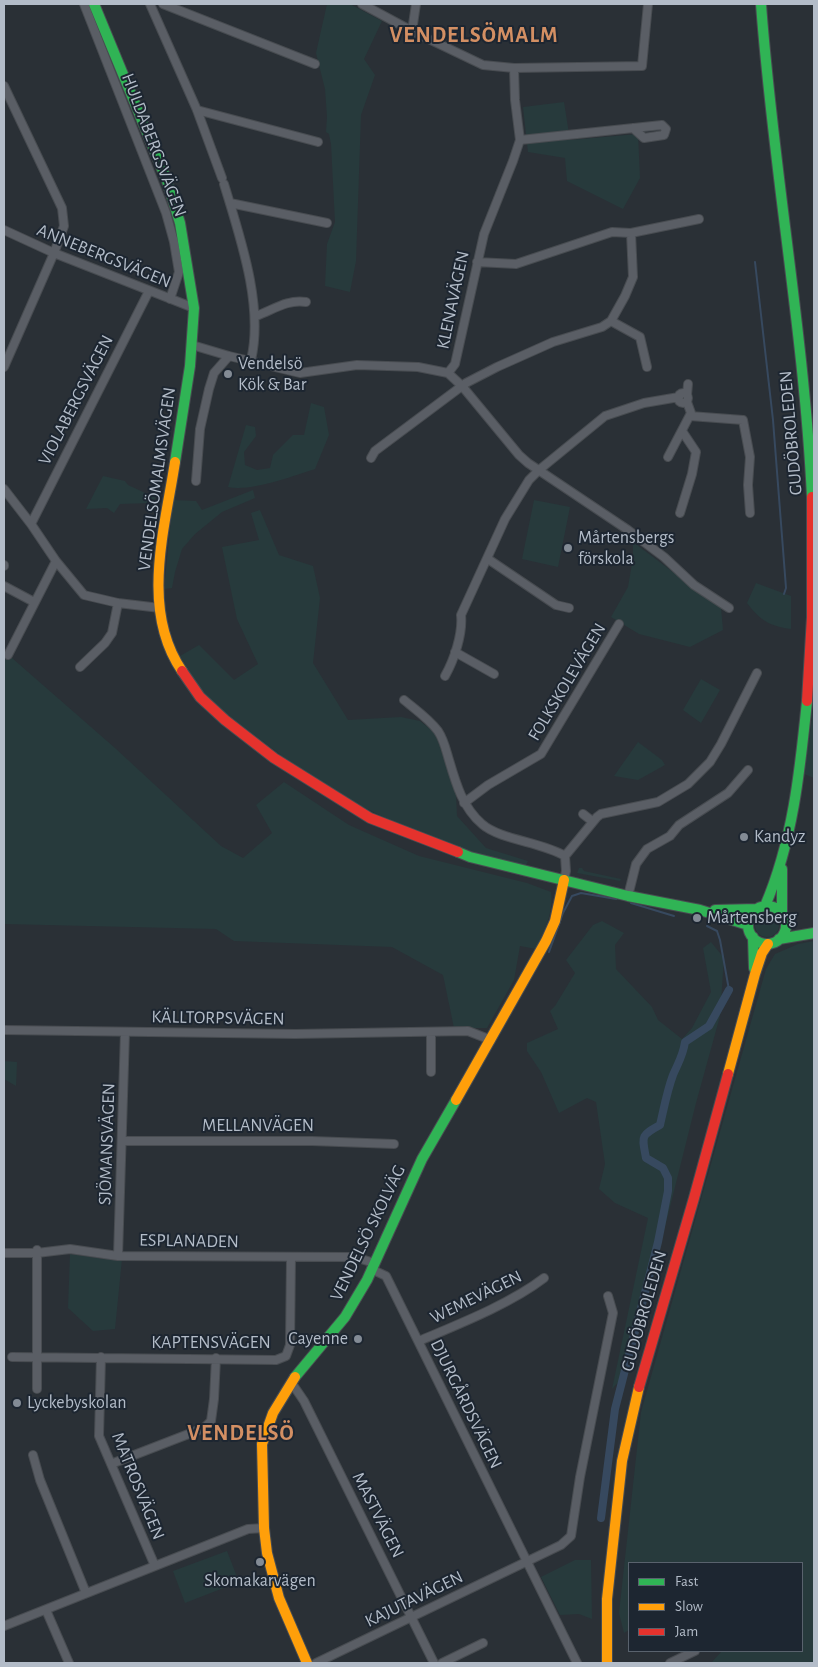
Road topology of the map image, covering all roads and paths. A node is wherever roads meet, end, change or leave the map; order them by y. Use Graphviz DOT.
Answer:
graph roads {
  1 [pos="84,4"];
  2 [pos="94,4"];
  3 [pos="150,4"];
  4 [pos="163,4"];
  5 [pos="362,4"];
  6 [pos="416,4"];
  7 [pos="648,4"];
  8 [pos="761,4"];
  9 [pos="412,31"];
  10 [pos="315,64"];
  11 [pos="514,68"];
  12 [pos="4,89"];
  13 [pos="197,110"];
  14 [pos="633,128"];
  15 [pos="520,140"];
  16 [pos="318,142"];
  17 [pos="230,203"];
  18 [pos="699,220"];
  19 [pos="327,223"];
  20 [pos="4,230"];
  21 [pos="631,234"];
  22 [pos="54,253"];
  23 [pos="477,262"];
  24 [pos="149,291"];
  25 [pos="170,299"];
  26 [pos="306,302"];
  27 [pos="194,308"];
  28 [pos="256,316"];
  29 [pos="611,321"];
  30 [pos="192,345"];
  31 [pos="229,356"];
  32 [pos="251,360"];
  33 [pos="4,367"];
  34 [pos="647,368"];
  35 [pos="448,372"];
  36 [pos="688,384"];
  37 [pos="462,386"];
  38 [pos="684,398"];
  39 [pos="690,416"];
  40 [pos="682,431"];
  41 [pos="668,457"];
  42 [pos="371,458"];
  43 [pos="539,470"];
  44 [pos="196,481"];
  45 [pos="4,489"];
  46 [pos="680,513"];
  47 [pos="750,513"];
  48 [pos="31,524"];
  49 [pos="488,559"];
  50 [pos="56,561"];
  51 [pos="4,586"];
  52 [pos="34,602"];
  53 [pos="118,603"];
  54 [pos="160,608"];
  55 [pos="569,608"];
  56 [pos="729,608"];
  57 [pos="619,624"];
  58 [pos="455,652"];
  59 [pos="8,655"];
  60 [pos="80,667"];
  61 [pos="757,673"];
  62 [pos="494,674"];
  63 [pos="445,676"];
  64 [pos="404,700"];
  65 [pos="748,770"];
  66 [pos="464,803"];
  67 [pos="583,814"];
  68 [pos="676,816"];
  69 [pos="592,821"];
  70 [pos="678,825"];
  71 [pos="565,856"];
  72 [pos="782,859"];
  73 [pos="564,880"];
  74 [pos="628,896"];
  75 [pos="761,907"];
  76 [pos="700,910"];
  77 [pos="784,917"];
  78 [pos="748,925"];
  79 [pos="813,933"];
  80 [pos="753,937"];
  81 [pos="779,939"];
  82 [pos="768,944"];
  83 [pos="754,974"];
  84 [pos="4,1030"];
  85 [pos="125,1032"];
  86 [pos="431,1033"];
  87 [pos="491,1040"];
  88 [pos="431,1072"];
  89 [pos="122,1141"];
  90 [pos="394,1144"];
  91 [pos="37,1250"];
  92 [pos="4,1253"];
  93 [pos="118,1256"];
  94 [pos="291,1257"];
  95 [pos="373,1266"];
  96 [pos="544,1278"];
  97 [pos="608,1296"];
  98 [pos="419,1340"];
  99 [pos="12,1357"];
  100 [pos="37,1357"];
  101 [pos="100,1357"];
  102 [pos="216,1358"];
  103 [pos="291,1382"];
  104 [pos="37,1389"];
  105 [pos="33,1455"];
  106 [pos="111,1464"];
  107 [pos="264,1528"];
  108 [pos="526,1561"];
  109 [pos="155,1566"];
  110 [pos="86,1594"];
  111 [pos="46,1610"];
  112 [pos="412,1617"];
  113 [pos="4,1626"];
  114 [pos="483,1643"];
  115 [pos="693,1652"];
  116 [pos="69,1663"];
  117 [pos="306,1663"];
  118 [pos="316,1663"];
  119 [pos="434,1663"];
  120 [pos="442,1663"];
  121 [pos="577,1663"];
  122 [pos="607,1663"];
  123 [pos="670,1663"];
  1 -- 25 [label="street, HULDABERGSVÄGEN"];
  2 -- 27 [label="street, VENDELSÖMALMSVÄGEN"];
  3 -- 13 [label="street"];
  4 -- 10 [label="street"];
  5 -- 9 [label="street"];
  6 -- 9 [label="street"];
  7 -- 11 [label="street"];
  8 -- 72 [label="street, GUDÖBROLEDEN"];
  9 -- 11 [label="street"];
  11 -- 15 [label="street, KLENAVÄGEN"];
  12 -- 22 [label="street"];
  13 -- 16 [label="street"];
  13 -- 17 [label="street"];
  14 -- 15 [label="street"];
  15 -- 23 [label="street, KLENAVÄGEN"];
  17 -- 19 [label="street"];
  17 -- 28 [label="street"];
  18 -- 21 [label="street"];
  20 -- 22 [label="street, ANNEBERGSVÄGEN"];
  21 -- 23 [label="street"];
  21 -- 29 [label="street"];
  22 -- 24 [label="street, ANNEBERGSVÄGEN"];
  22 -- 33 [label="street"];
  23 -- 35 [label="street, KLENAVÄGEN"];
  24 -- 25 [label="street, ANNEBERGSVÄGEN"];
  24 -- 48 [label="street, VIOLABERGSVÄGEN"];
  25 -- 27 [label="street, ANNEBERGSVÄGEN"];
  26 -- 28 [label="street"];
  27 -- 30 [label="street, VENDELSÖMALMSVÄGEN"];
  28 -- 32 [label="street"];
  29 -- 34 [label="street"];
  29 -- 37 [label="street"];
  30 -- 31 [label="street, KLENAVÄGEN"];
  30 -- 54 [label="street, VENDELSÖMALMSVÄGEN"];
  31 -- 32 [label="street, KLENAVÄGEN"];
  31 -- 44 [label="street"];
  32 -- 35 [label="street, KLENAVÄGEN"];
  35 -- 37 [label="street"];
  36 -- 38 [label="street"];
  37 -- 42 [label="street"];
  37 -- 43 [label="street"];
  38 -- 39 [label="street"];
  38 -- 43 [label="street"];
  39 -- 40 [label="street"];
  39 -- 47 [label="street"];
  40 -- 41 [label="street"];
  40 -- 46 [label="street"];
  43 -- 49 [label="street"];
  43 -- 56 [label="street"];
  45 -- 48 [label="street"];
  48 -- 50 [label="street"];
  49 -- 55 [label="street"];
  49 -- 58 [label="street"];
  50 -- 52 [label="street"];
  50 -- 53 [label="street"];
  51 -- 52 [label="street"];
  52 -- 59 [label="street"];
  53 -- 54 [label="street"];
  53 -- 60 [label="street"];
  54 -- 73 [label="street, VENDELSÖMALMSVÄGEN"];
  57 -- 66 [label="street, FOLKSKOLEVÄGEN"];
  58 -- 62 [label="street"];
  58 -- 63 [label="street"];
  61 -- 69 [label="street"];
  64 -- 66 [label="street"];
  65 -- 70 [label="street"];
  66 -- 71 [label="street"];
  67 -- 69 [label="street"];
  68 -- 70 [label="street"];
  69 -- 71 [label="street"];
  70 -- 74 [label="street"];
  71 -- 73 [label="street"];
  72 -- 75 [label="street, GUDÖBROLEDEN"];
  72 -- 77 [label="street, GUDÖBROLEDEN"];
  73 -- 74 [label="street, VENDELSÖMALMSVÄGEN"];
  73 -- 87 [label="street, VENDELSÖ SKOLVÄG"];
  74 -- 76 [label="street, VENDELSÖMALMSVÄGEN"];
  75 -- 76 [label="street, VENDELSÖMALMSVÄGEN"];
  75 -- 77 [label="street"];
  75 -- 78 [label="street"];
  76 -- 78 [label="street, VENDELSÖMALMSVÄGEN"];
  77 -- 79 [label="street"];
  77 -- 81 [label="street"];
  78 -- 80 [label="street"];
  79 -- 81 [label="street"];
  80 -- 82 [label="street"];
  80 -- 83 [label="street, GUDÖBROLEDEN"];
  81 -- 82 [label="street"];
  82 -- 83 [label="street, GUDÖBROLEDEN"];
  83 -- 122 [label="street, GUDÖBROLEDEN"];
  84 -- 85 [label="street, KÄLLTORPSVÄGEN"];
  85 -- 86 [label="street, KÄLLTORPSVÄGEN"];
  85 -- 89 [label="street, SJÖMANSVÄGEN"];
  86 -- 87 [label="street, KÄLLTORPSVÄGEN"];
  86 -- 88 [label="street"];
  87 -- 95 [label="street, VENDELSÖ SKOLVÄG"];
  89 -- 90 [label="street, MELLANVÄGEN"];
  89 -- 93 [label="street, SJÖMANSVÄGEN"];
  91 -- 92 [label="street, ESPLANADEN"];
  91 -- 93 [label="street, ESPLANADEN"];
  91 -- 100 [label="street"];
  93 -- 94 [label="street, ESPLANADEN"];
  94 -- 95 [label="street, ESPLANADEN"];
  94 -- 102 [label="street, KAPTENSVÄGEN"];
  95 -- 98 [label="street, DJURGÅRDSVÄGEN"];
  95 -- 103 [label="street, VENDELSÖ SKOLVÄG"];
  96 -- 98 [label="street, WEMEVÄGEN"];
  97 -- 108 [label="street"];
  98 -- 108 [label="street, DJURGÅRDSVÄGEN"];
  99 -- 100 [label="street, KAPTENSVÄGEN"];
  100 -- 101 [label="street, KAPTENSVÄGEN"];
  100 -- 104 [label="street"];
  101 -- 102 [label="street, KAPTENSVÄGEN"];
  101 -- 106 [label="street, MATROSVÄGEN"];
  102 -- 106 [label="street"];
  103 -- 107 [label="street, VENDELSÖ SKOLVÄG"];
  103 -- 112 [label="street, MASTVÄGEN"];
  105 -- 110 [label="street"];
  106 -- 109 [label="street, MATROSVÄGEN"];
  107 -- 109 [label="street"];
  107 -- 117 [label="street, VENDELSÖ SKOLVÄG"];
  108 -- 112 [label="street, KAJUTAVÄGEN"];
  108 -- 121 [label="street, DJURGÅRDSVÄGEN"];
  109 -- 110 [label="street"];
  110 -- 111 [label="street"];
  111 -- 113 [label="street"];
  111 -- 116 [label="street"];
  112 -- 118 [label="street, KAJUTAVÄGEN"];
  112 -- 119 [label="street, MASTVÄGEN"];
  114 -- 120 [label="street"];
  115 -- 123 [label="street"];
}
